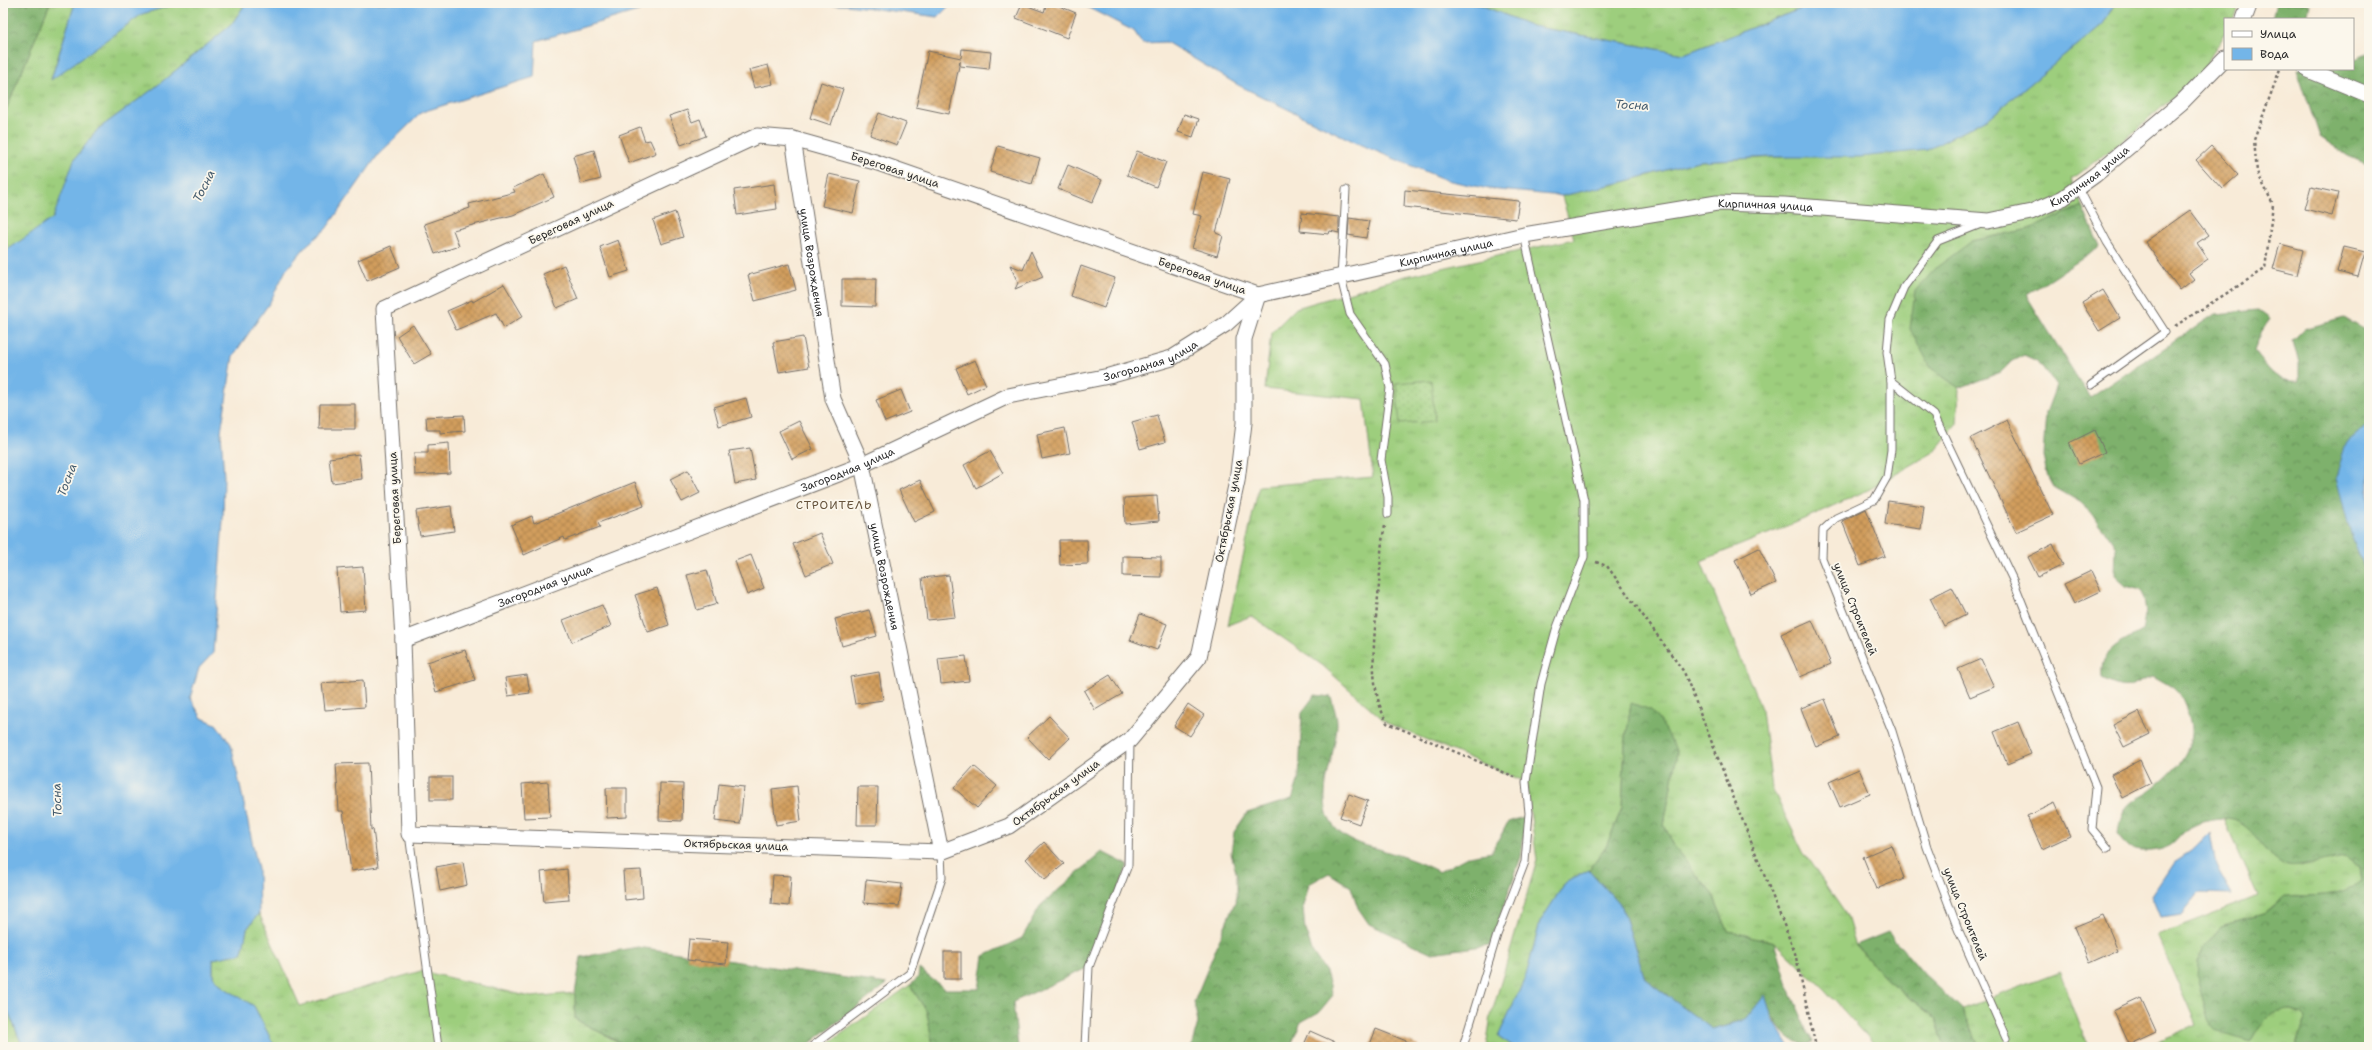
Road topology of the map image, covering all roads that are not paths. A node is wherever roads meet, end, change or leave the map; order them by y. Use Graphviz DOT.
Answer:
graph roads {
  1 [pos="2250,3"];
  2 [pos="2244,18"];
  3 [pos="2224,59"];
  4 [pos="2308,70"];
  5 [pos="2369,95"];
  6 [pos="793,138"];
  7 [pos="2078,187"];
  8 [pos="1346,190"];
  9 [pos="1988,221"];
  10 [pos="1524,235"];
  11 [pos="1341,278"];
  12 [pos="1258,295"];
  13 [pos="1890,381"];
  14 [pos="2091,385"];
  15 [pos="862,465"];
  16 [pos="1388,514"];
  17 [pos="403,640"];
  18 [pos="1130,740"];
  19 [pos="409,834"];
  20 [pos="2108,848"];
  21 [pos="941,852"];
  22 [pos="2006,1038"];
  23 [pos="438,1047"];
  24 [pos="811,1047"];
  25 [pos="1085,1047"];
  26 [pos="1464,1047"];
  1 -- 2 [label="street"];
  3 -- 7 [label="street, Кирпичная улица"];
  4 -- 5 [label="street"];
  6 -- 12 [label="street, Береговая улица"];
  6 -- 15 [label="street, улица Возрождения"];
  6 -- 17 [label="street, Береговая улица"];
  7 -- 9 [label="street, Кирпичная улица"];
  7 -- 14 [label="lane"];
  8 -- 11 [label="lane"];
  9 -- 10 [label="street, Кирпичная улица"];
  9 -- 13 [label="lane, улица Строителей"];
  10 -- 11 [label="street, Кирпичная улица"];
  10 -- 26 [label="lane"];
  11 -- 12 [label="street, Кирпичная улица"];
  11 -- 16 [label="lane"];
  12 -- 15 [label="street, Загородная улица"];
  12 -- 18 [label="street, Октябрьская улица"];
  13 -- 20 [label="lane"];
  13 -- 22 [label="lane, улица Строителей"];
  15 -- 17 [label="street, Загородная улица"];
  15 -- 21 [label="street, улица Возрождения"];
  17 -- 19 [label="street, Береговая улица"];
  18 -- 21 [label="street, Октябрьская улица"];
  18 -- 25 [label="lane"];
  19 -- 21 [label="street, Октябрьская улица"];
  19 -- 23 [label="lane"];
  21 -- 24 [label="lane"];
}
